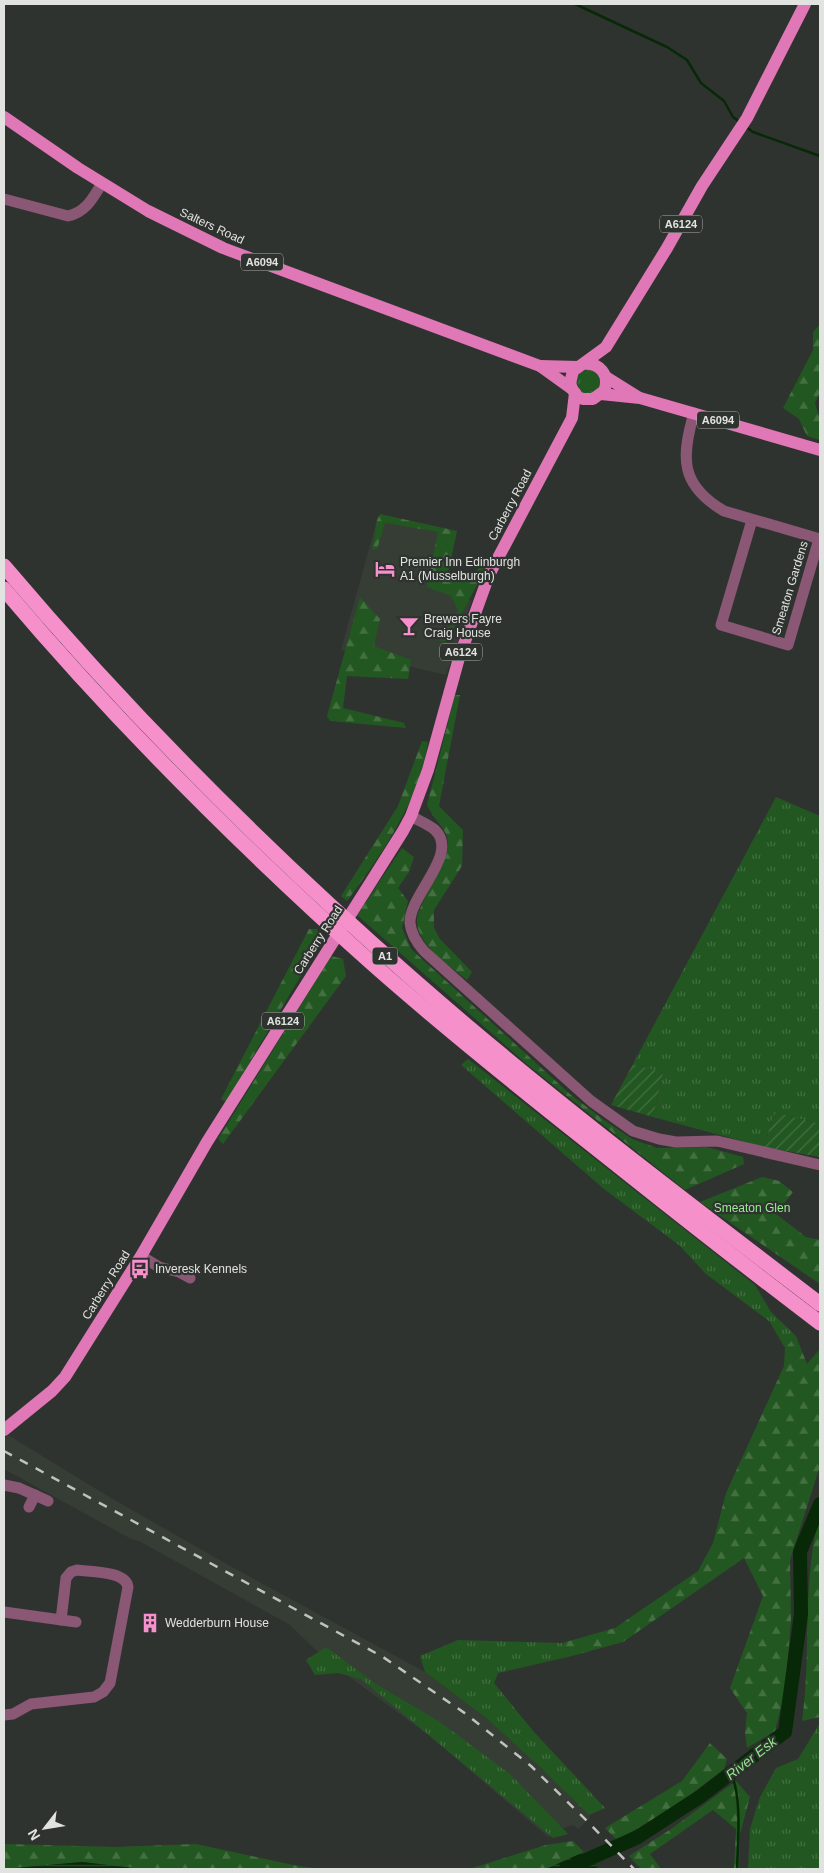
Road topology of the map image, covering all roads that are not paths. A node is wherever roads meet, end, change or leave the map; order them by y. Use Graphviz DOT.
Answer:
graph roads {
  1 [pos="805,4"];
  2 [pos="4,117"];
  3 [pos="102,183"];
  4 [pos="4,199"];
  5 [pos="606,347"];
  6 [pos="540,366"];
  7 [pos="580,366"];
  8 [pos="605,374"];
  9 [pos="573,391"];
  10 [pos="597,397"];
  11 [pos="640,398"];
  12 [pos="694,413"];
  13 [pos="572,418"];
  14 [pos="820,450"];
  15 [pos="752,520"];
  16 [pos="820,539"];
  17 [pos="4,566"];
  18 [pos="4,588"];
  19 [pos="411,816"];
  20 [pos="820,1165"];
  21 [pos="141,1256"];
  22 [pos="190,1278"];
  23 [pos="811,1304"];
  24 [pos="820,1323"];
  25 [pos="4,1430"];
  26 [pos="4,1484"];
  27 [pos="35,1495"];
  28 [pos="48,1501"];
  29 [pos="28,1507"];
  30 [pos="4,1612"];
  31 [pos="61,1620"];
  32 [pos="76,1622"];
  33 [pos="8,1715"];
  1 -- 5 [label="main road, A6124"];
  2 -- 3 [label="main road, Salters Road / A6094"];
  3 -- 4 [label="street"];
  3 -- 6 [label="main road, Salters Road / A6094"];
  5 -- 7 [label="main road, A6124"];
  5 -- 8 [label="main road, A6124"];
  6 -- 7 [label="main road, Salters Road / A6094"];
  6 -- 9 [label="main road, Salters Road / A6094"];
  7 -- 8 [label="main road"];
  7 -- 9 [label="main road"];
  8 -- 10 [label="main road"];
  8 -- 11 [label="main road, A6094"];
  9 -- 10 [label="main road"];
  9 -- 13 [label="main road, Carberry Road / A6124"];
  10 -- 11 [label="main road, A6094"];
  10 -- 13 [label="main road, Carberry Road / A6124"];
  11 -- 12 [label="main road, A6094"];
  12 -- 14 [label="main road, A6094"];
  12 -- 15 [label="street"];
  13 -- 19 [label="main road, Carberry Road / A6124"];
  15 -- 16 [label="street"];
  15 -- 16 [label="street, Smeaton Gardens"];
  17 -- 23 [label="highway, A1"];
  18 -- 23 [label="highway, A1"];
  19 -- 20 [label="street"];
  19 -- 21 [label="main road, Carberry Road / A6124"];
  21 -- 22 [label="street"];
  21 -- 25 [label="main road, Carberry Road / A6124"];
  23 -- 24 [label="highway, A1"];
  26 -- 27 [label="street"];
  27 -- 28 [label="street"];
  27 -- 29 [label="street"];
  30 -- 31 [label="street"];
  31 -- 32 [label="street"];
  31 -- 33 [label="street"];
}
